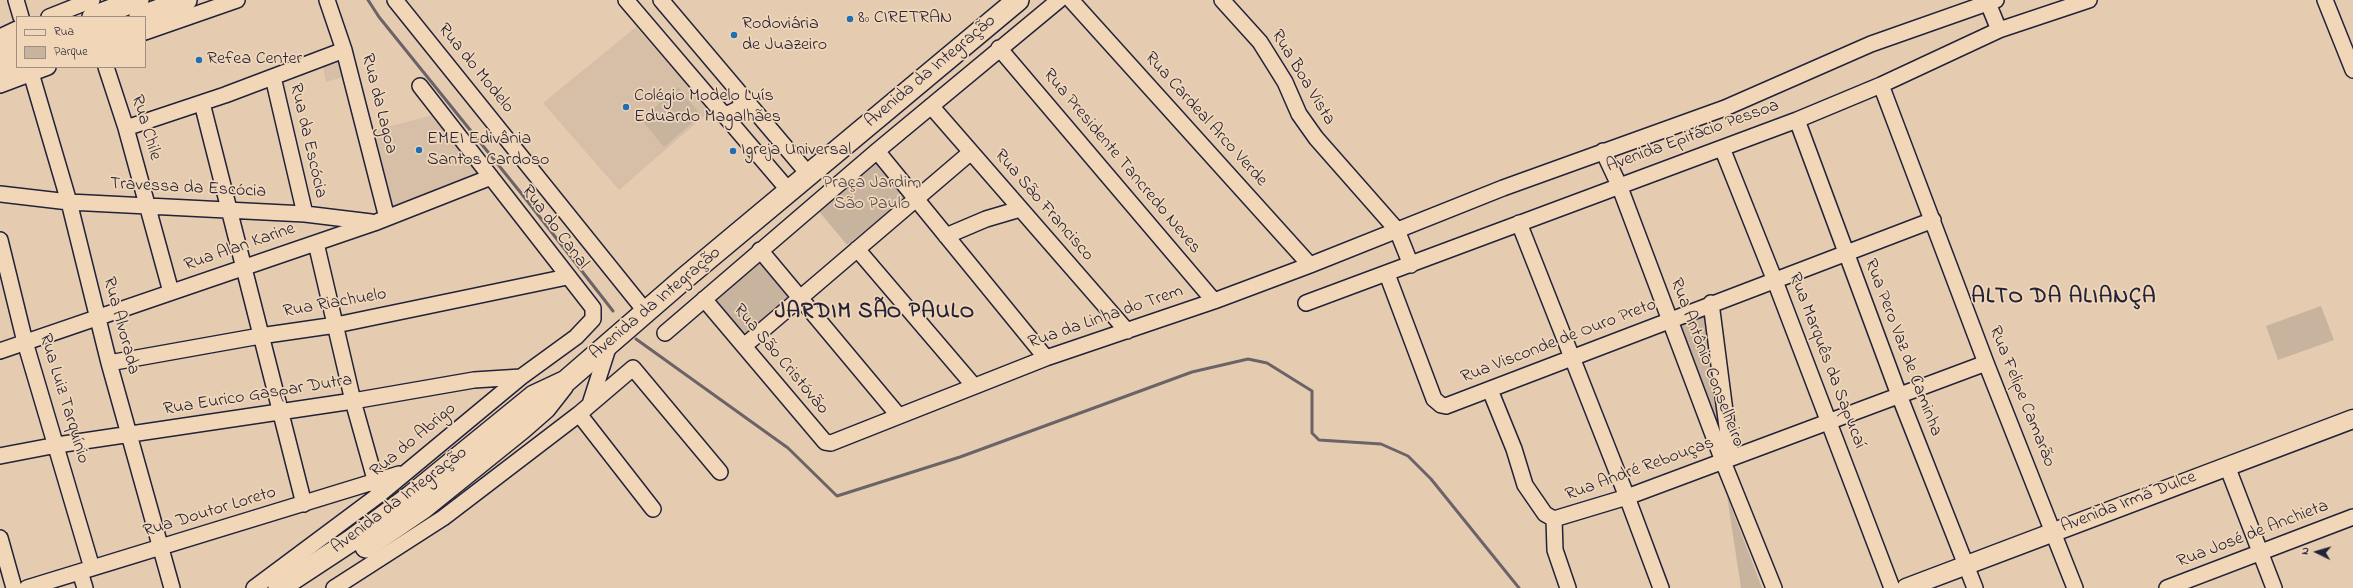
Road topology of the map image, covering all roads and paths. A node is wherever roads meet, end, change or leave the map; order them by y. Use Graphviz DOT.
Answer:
graph roads {
  1 [pos="16,0"];
  2 [pos="92,0"];
  3 [pos="138,0"];
  4 [pos="186,0"];
  5 [pos="237,0"];
  6 [pos="327,0"];
  7 [pos="395,0"];
  8 [pos="661,0"];
  9 [pos="1018,0"];
  10 [pos="1059,0"];
  11 [pos="1071,0"];
  12 [pos="1222,0"];
  13 [pos="2089,0"];
  14 [pos="2325,0"];
  15 [pos="628,1"];
  16 [pos="1992,2"];
  17 [pos="21,16"];
  18 [pos="52,16"];
  19 [pos="96,16"];
  20 [pos="143,16"];
  21 [pos="16,30"];
  22 [pos="1999,30"];
  23 [pos="146,32"];
  24 [pos="0,36"];
  25 [pos="16,46"];
  26 [pos="999,48"];
  27 [pos="344,50"];
  28 [pos="0,52"];
  29 [pos="24,68"];
  30 [pos="106,68"];
  31 [pos="0,69"];
  32 [pos="2353,70"];
  33 [pos="273,77"];
  34 [pos="0,85"];
  35 [pos="1881,85"];
  36 [pos="420,86"];
  37 [pos="740,94"];
  38 [pos="202,103"];
  39 [pos="931,106"];
  40 [pos="722,112"];
  41 [pos="1797,120"];
  42 [pos="126,128"];
  43 [pos="1722,148"];
  44 [pos="877,151"];
  45 [pos="1603,151"];
  46 [pos="971,152"];
  47 [pos="810,176"];
  48 [pos="491,177"];
  49 [pos="1619,185"];
  50 [pos="790,192"];
  51 [pos="0,194"];
  52 [pos="915,198"];
  53 [pos="69,202"];
  54 [pos="147,205"];
  55 [pos="1020,209"];
  56 [pos="230,210"];
  57 [pos="305,214"];
  58 [pos="380,220"];
  59 [pos="1933,220"];
  60 [pos="1519,223"];
  61 [pos="1397,230"];
  62 [pos="946,236"];
  63 [pos="0,240"];
  64 [pos="316,242"];
  65 [pos="857,249"];
  66 [pos="760,250"];
  67 [pos="1845,252"];
  68 [pos="1310,265"];
  69 [pos="1410,265"];
  70 [pos="245,267"];
  71 [pos="1388,274"];
  72 [pos="566,277"];
  73 [pos="1775,281"];
  74 [pos="171,292"];
  75 [pos="801,298"];
  76 [pos="704,299"];
  77 [pos="1214,300"];
  78 [pos="1306,302"];
  79 [pos="1711,303"];
  80 [pos="646,312"];
  81 [pos="98,317"];
  82 [pos="593,319"];
  83 [pos="1669,320"];
  84 [pos="336,325"];
  85 [pos="1127,331"];
  86 [pos="665,333"];
  87 [pos="260,336"];
  88 [pos="610,341"];
  89 [pos="25,342"];
  90 [pos="744,346"];
  91 [pos="0,350"];
  92 [pos="1046,358"];
  93 [pos="1571,358"];
  94 [pos="109,363"];
  95 [pos="1986,363"];
  96 [pos="521,377"];
  97 [pos="566,381"];
  98 [pos="974,386"];
  99 [pos="1490,390"];
  100 [pos="1899,395"];
  101 [pos="353,401"];
  102 [pos="590,404"];
  103 [pos="281,412"];
  104 [pos="579,414"];
  105 [pos="898,415"];
  106 [pos="2353,419"];
  107 [pos="1829,421"];
  108 [pos="131,436"];
  109 [pos="828,444"];
  110 [pos="57,445"];
  111 [pos="0,456"];
  112 [pos="1727,459"];
  113 [pos="2227,466"];
  114 [pos="720,472"];
  115 [pos="377,488"];
  116 [pos="1627,497"];
  117 [pos="304,504"];
  118 [pos="653,509"];
  119 [pos="2353,517"];
  120 [pos="1554,519"];
  121 [pos="2054,532"];
  122 [pos="0,538"];
  123 [pos="161,549"];
  124 [pos="2259,552"];
  125 [pos="1966,565"];
  126 [pos="86,570"];
  127 [pos="14,588"];
  128 [pos="27,588"];
  129 [pos="85,588"];
  130 [pos="172,588"];
  131 [pos="254,588"];
  132 [pos="279,588"];
  133 [pos="306,588"];
  134 [pos="334,588"];
  135 [pos="1568,588"];
  136 [pos="1661,588"];
  137 [pos="1774,588"];
  138 [pos="1892,588"];
  139 [pos="1906,588"];
  140 [pos="1975,588"];
  141 [pos="2075,588"];
  142 [pos="2167,588"];
  143 [pos="2274,588"];
  1 -- 17 [label="street"];
  2 -- 18 [label="street"];
  3 -- 19 [label="highway"];
  4 -- 20 [label="highway"];
  5 -- 23 [label="street"];
  6 -- 27 [label="street, Rua da Lagoa"];
  7 -- 80 [label="street, Rua do Modelo"];
  8 -- 37 [label="street"];
  9 -- 47 [label="highway, Avenida da Integração"];
  10 -- 26 [label="street"];
  11 -- 68 [label="street, Rua Cardeal Arco Verde"];
  12 -- 61 [label="street, Rua Boa Vista"];
  13 -- 22 [label="street, Avenida Epitácio Pessoa"];
  14 -- 32 [label="street"];
  15 -- 40 [label="street"];
  16 -- 22 [label="street"];
  16 -- 45 [label="street, Rua da Linha do Trem"];
  21 -- 24 [label="street"];
  22 -- 35 [label="street, Avenida Epitácio Pessoa"];
  25 -- 28 [label="highway"];
  26 -- 39 [label="street"];
  26 -- 77 [label="street, Rua Presidente Tancredo Neves"];
  27 -- 33 [label="street"];
  27 -- 58 [label="street, Rua da Lagoa"];
  29 -- 31 [label="highway"];
  29 -- 34 [label="street"];
  29 -- 53 [label="street, Rua Alvorada"];
  30 -- 42 [label="street, Rua Chile"];
  33 -- 38 [label="street"];
  33 -- 57 [label="street, Rua da Escócia"];
  35 -- 41 [label="street, Avenida Epitácio Pessoa"];
  35 -- 59 [label="street, Rua Felipe Camarão"];
  36 -- 48 [label="street, Rua do Canal"];
  37 -- 40 [label="street"];
  37 -- 47 [label="street"];
  38 -- 42 [label="street"];
  38 -- 56 [label="street"];
  39 -- 44 [label="street"];
  39 -- 46 [label="street, Rua São Francisco"];
  40 -- 50 [label="street"];
  41 -- 43 [label="street, Avenida Epitácio Pessoa"];
  41 -- 67 [label="street, Rua Pero Vaz de Caminha"];
  42 -- 54 [label="street, Rua Chile"];
  43 -- 49 [label="street, Avenida Epitácio Pessoa"];
  43 -- 73 [label="street, Rua Marquês da Sapucaí"];
  44 -- 52 [label="street"];
  44 -- 66 [label="street"];
  45 -- 49 [label="street, Rua Antônio Conselheiro"];
  45 -- 61 [label="street, Rua da Linha do Trem"];
  46 -- 52 [label="street"];
  46 -- 55 [label="street, Rua São Francisco"];
  47 -- 50 [label="highway, Avenida da Integração"];
  48 -- 58 [label="street, Rua Alan Karine"];
  48 -- 72 [label="street, Rua do Canal"];
  49 -- 60 [label="street, Avenida Epitácio Pessoa"];
  49 -- 83 [label="street, Rua Antônio Conselheiro"];
  50 -- 80 [label="highway, Avenida da Integração"];
  51 -- 53 [label="street, Travessa da Escócia"];
  52 -- 62 [label="street"];
  52 -- 65 [label="street"];
  53 -- 54 [label="street, Travessa da Escócia"];
  53 -- 81 [label="street, Rua Alvorada"];
  54 -- 56 [label="street, Travessa da Escócia"];
  54 -- 74 [label="street, Rua Chile"];
  55 -- 62 [label="street"];
  55 -- 85 [label="street, Rua São Francisco"];
  56 -- 57 [label="street, Travessa da Escócia"];
  56 -- 70 [label="street"];
  57 -- 58 [label="street, Travessa da Escócia"];
  58 -- 64 [label="street, Rua Alan Karine"];
  59 -- 67 [label="street, Rua Visconde de Ouro Preto"];
  59 -- 95 [label="street, Rua Felipe Camarão"];
  60 -- 69 [label="street, Avenida Epitácio Pessoa"];
  60 -- 93 [label="street"];
  61 -- 68 [label="street, Rua da Linha do Trem"];
  61 -- 69 [label="street"];
  62 -- 92 [label="street"];
  63 -- 89 [label="street, Rua Luiz Tarquínio"];
  64 -- 70 [label="street, Rua Alan Karine"];
  64 -- 84 [label="street"];
  65 -- 75 [label="street"];
  65 -- 98 [label="street"];
  66 -- 75 [label="street"];
  66 -- 76 [label="street"];
  67 -- 73 [label="street, Rua Visconde de Ouro Preto"];
  67 -- 100 [label="street, Rua Pero Vaz de Caminha"];
  68 -- 77 [label="street, Rua da Linha do Trem"];
  69 -- 71 [label="street, Avenida Epitácio Pessoa"];
  70 -- 74 [label="street, Rua Alan Karine"];
  70 -- 87 [label="street"];
  71 -- 78 [label="street, Avenida Epitácio Pessoa"];
  71 -- 99 [label="street, Rua Visconde de Ouro Preto"];
  72 -- 82 [label="street, Rua do Canal"];
  72 -- 84 [label="street, Rua Riachuelo"];
  73 -- 79 [label="street, Rua Visconde de Ouro Preto"];
  73 -- 107 [label="street, Rua Marquês da Sapucaí"];
  74 -- 81 [label="street, Rua Alan Karine"];
  75 -- 90 [label="street"];
  75 -- 105 [label="street"];
  76 -- 86 [label="street"];
  76 -- 90 [label="street, Rua São Cristóvão"];
  77 -- 85 [label="street, Rua da Linha do Trem"];
  79 -- 83 [label="street, Rua Visconde de Ouro Preto"];
  79 -- 112 [label="street, Rua Antônio Conselheiro"];
  80 -- 88 [label="highway, Avenida da Integração"];
  81 -- 89 [label="street, Rua Alan Karine"];
  81 -- 94 [label="street, Rua Alvorada"];
  82 -- 96 [label="street, Rua do Abrigo"];
  83 -- 93 [label="street, Rua Visconde de Ouro Preto"];
  83 -- 112 [label="street, Rua Antônio Conselheiro"];
  84 -- 87 [label="street, Rua Riachuelo"];
  84 -- 101 [label="street"];
  85 -- 92 [label="street, Rua da Linha do Trem"];
  87 -- 94 [label="street, Rua Riachuelo"];
  87 -- 103 [label="street"];
  88 -- 97 [label="highway, Avenida da Integração"];
  88 -- 102 [label="street"];
  89 -- 91 [label="street, Rua Alan Karine"];
  89 -- 110 [label="street, Rua Luiz Tarquínio"];
  90 -- 109 [label="street, Rua São Cristóvão"];
  92 -- 98 [label="street, Rua da Linha do Trem"];
  93 -- 99 [label="street, Rua Visconde de Ouro Preto"];
  93 -- 116 [label="street"];
  94 -- 108 [label="street, Rua Alvorada"];
  95 -- 100 [label="street, Rua André Rebouças"];
  95 -- 121 [label="street, Rua Felipe Camarão"];
  96 -- 101 [label="street, Rua Eurico Gaspar Dutra"];
  96 -- 115 [label="street, Rua do Abrigo"];
  97 -- 132 [label="highway, Avenida da Integração"];
  97 -- 133 [label="highway"];
  98 -- 105 [label="street, Rua da Linha do Trem"];
  99 -- 120 [label="street"];
  100 -- 107 [label="street, Rua André Rebouças"];
  100 -- 125 [label="street, Rua Pero Vaz de Caminha"];
  101 -- 103 [label="street, Rua Eurico Gaspar Dutra"];
  101 -- 115 [label="street"];
  102 -- 104 [label="street"];
  102 -- 114 [label="street"];
  103 -- 108 [label="street, Rua Eurico Gaspar Dutra"];
  103 -- 117 [label="street"];
  104 -- 118 [label="street"];
  104 -- 134 [label="street"];
  105 -- 109 [label="street, Rua da Linha do Trem"];
  106 -- 113 [label="main road, Avenida Irmã Dulce"];
  107 -- 112 [label="street, Rua André Rebouças"];
  107 -- 138 [label="street, Rua Marquês da Sapucaí"];
  108 -- 110 [label="street, Rua Eurico Gaspar Dutra"];
  108 -- 123 [label="street, Rua Alvorada"];
  110 -- 111 [label="street, Rua Eurico Gaspar Dutra"];
  110 -- 126 [label="street, Rua Luiz Tarquínio"];
  112 -- 116 [label="street, Rua André Rebouças"];
  112 -- 137 [label="street, Rua Antônio Conselheiro"];
  113 -- 121 [label="main road, Avenida Irmã Dulce"];
  113 -- 124 [label="street"];
  115 -- 117 [label="street, Rua Doutor Loreto"];
  115 -- 131 [label="street, Rua do Abrigo"];
  116 -- 120 [label="street, Rua André Rebouças"];
  116 -- 136 [label="street"];
  117 -- 123 [label="street, Rua Doutor Loreto"];
  119 -- 124 [label="street, Rua José de Anchieta"];
  120 -- 135 [label="street"];
  121 -- 125 [label="main road, Avenida Irmã Dulce"];
  121 -- 141 [label="street, Rua Felipe Camarão"];
  122 -- 127 [label="street"];
  123 -- 126 [label="street, Rua Doutor Loreto"];
  123 -- 130 [label="street, Rua Alvorada"];
  124 -- 142 [label="street, Rua José de Anchieta"];
  124 -- 143 [label="street"];
  125 -- 139 [label="main road, Avenida Irmã Dulce"];
  125 -- 140 [label="street, Rua Pero Vaz de Caminha"];
  126 -- 128 [label="street, Rua Doutor Loreto"];
  126 -- 129 [label="street, Rua Luiz Tarquínio"];
}
